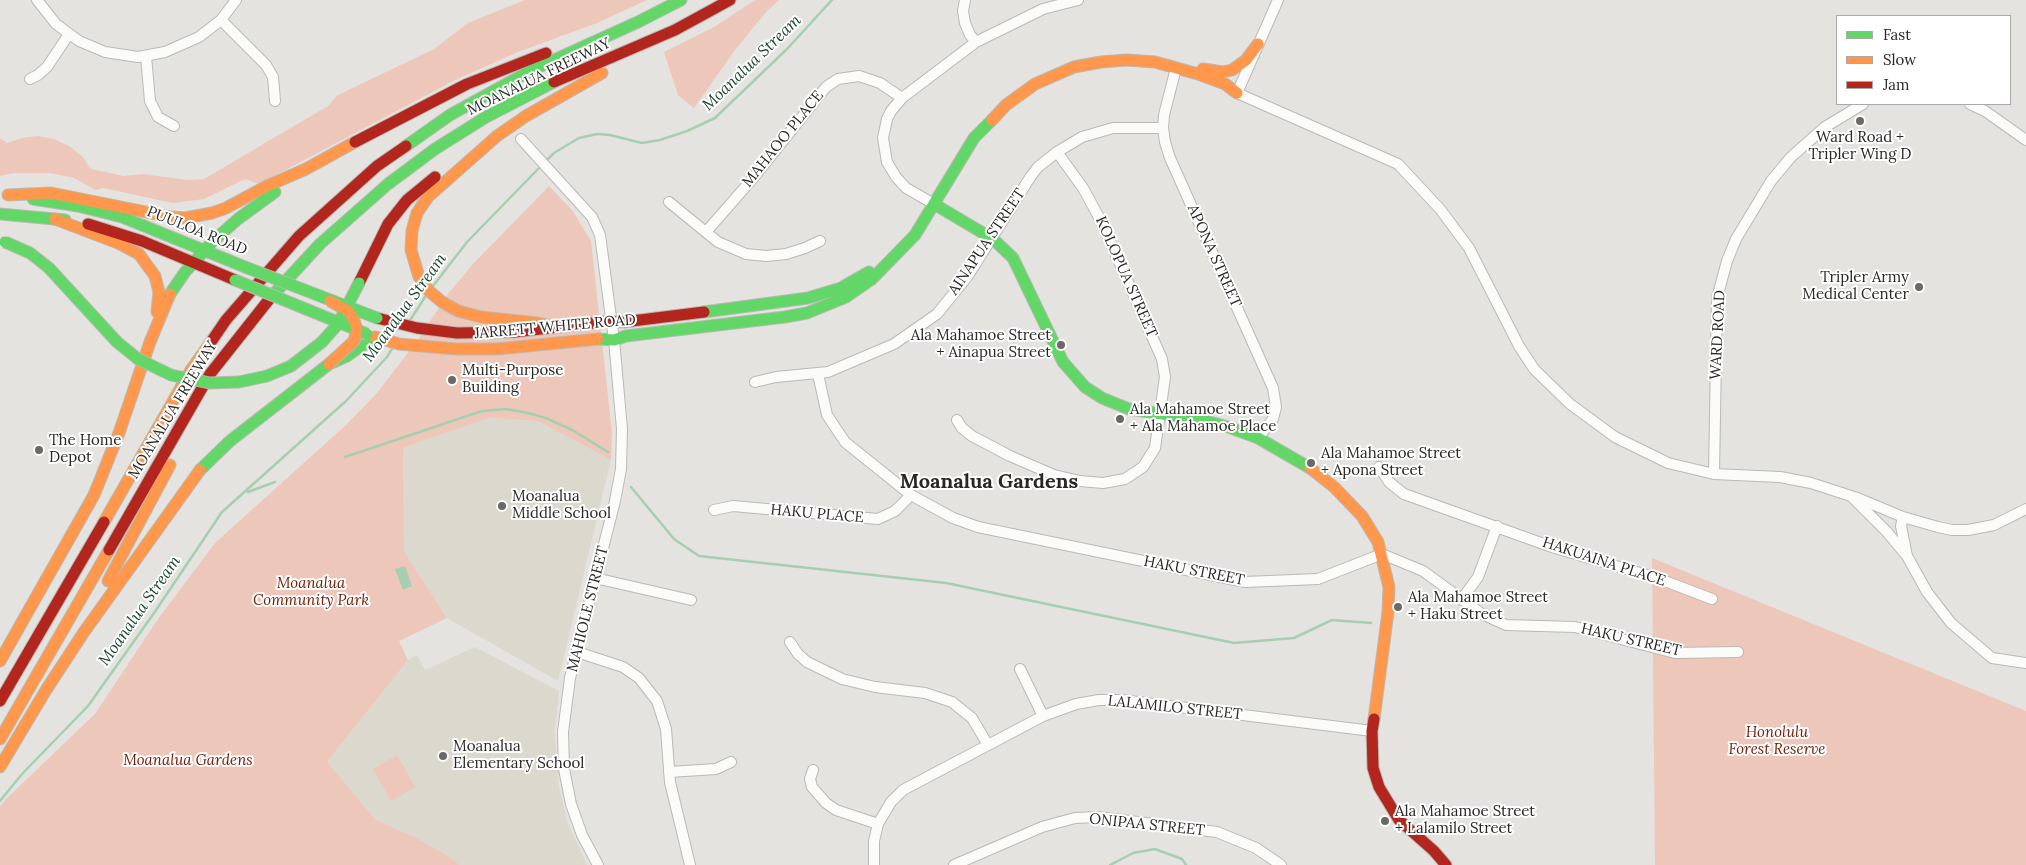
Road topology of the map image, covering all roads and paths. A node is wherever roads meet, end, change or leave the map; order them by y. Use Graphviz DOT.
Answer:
graph roads {
  1 [pos="36,0"];
  2 [pos="236,0"];
  3 [pos="730,0"];
  4 [pos="965,0"];
  5 [pos="1078,0"];
  6 [pos="1278,0"];
  7 [pos="679,1"];
  8 [pos="714,10"];
  9 [pos="221,20"];
  10 [pos="69,34"];
  11 [pos="976,42"];
  12 [pos="1258,44"];
  13 [pos="146,56"];
  14 [pos="1178,68"];
  15 [pos="30,79"];
  16 [pos="1237,93"];
  17 [pos="902,98"];
  18 [pos="275,101"];
  19 [pos="1861,105"];
  20 [pos="1972,105"];
  21 [pos="174,126"];
  22 [pos="1163,128"];
  23 [pos="497,136"];
  24 [pos="521,139"];
  25 [pos="2026,140"];
  26 [pos="1056,152"];
  27 [pos="306,169"];
  28 [pos="4,194"];
  29 [pos="668,202"];
  30 [pos="934,204"];
  31 [pos="0,214"];
  32 [pos="55,219"];
  33 [pos="706,232"];
  34 [pos="993,238"];
  35 [pos="820,240"];
  36 [pos="2,241"];
  37 [pos="205,250"];
  38 [pos="193,262"];
  39 [pos="888,262"];
  40 [pos="292,275"];
  41 [pos="330,301"];
  42 [pos="376,318"];
  43 [pos="611,320"];
  44 [pos="556,327"];
  45 [pos="362,332"];
  46 [pos="383,339"];
  47 [pos="614,340"];
  48 [pos="150,342"];
  49 [pos="329,364"];
  50 [pos="818,374"];
  51 [pos="755,382"];
  52 [pos="1160,413"];
  53 [pos="958,420"];
  54 [pos="1258,438"];
  55 [pos="1379,467"];
  56 [pos="1714,474"];
  57 [pos="911,494"];
  58 [pos="1851,496"];
  59 [pos="2026,509"];
  60 [pos="714,510"];
  61 [pos="1903,516"];
  62 [pos="1496,526"];
  63 [pos="1382,554"];
  64 [pos="1906,556"];
  65 [pos="596,578"];
  66 [pos="1462,599"];
  67 [pos="1712,599"];
  68 [pos="691,600"];
  69 [pos="790,642"];
  70 [pos="577,652"];
  71 [pos="1738,652"];
  72 [pos="0,661"];
  73 [pos="2026,663"];
  74 [pos="20,667"];
  75 [pos="1020,670"];
  76 [pos="46,690"];
  77 [pos="0,696"];
  78 [pos="0,701"];
  79 [pos="1043,716"];
  80 [pos="1372,731"];
  81 [pos="0,739"];
  82 [pos="988,745"];
  83 [pos="730,762"];
  84 [pos="0,767"];
  85 [pos="813,770"];
  86 [pos="669,772"];
  87 [pos="878,824"];
  88 [pos="598,865"];
  89 [pos="690,865"];
  90 [pos="874,865"];
  91 [pos="954,865"];
  92 [pos="1281,865"];
  93 [pos="1446,865"];
  1 -- 10 [label="street"];
  2 -- 9 [label="street"];
  3 -- 8 [label="main road, MOANALUA FREEWAY"];
  4 -- 11 [label="street"];
  5 -- 11 [label="street"];
  6 -- 12 [label="street"];
  7 -- 27 [label="main road"];
  7 -- 74 [label="main road, MOANALUA FREEWAY"];
  8 -- 23 [label="main road"];
  8 -- 40 [label="main road, MOANALUA FREEWAY"];
  9 -- 13 [label="street"];
  9 -- 18 [label="street"];
  10 -- 13 [label="street"];
  10 -- 15 [label="street"];
  11 -- 17 [label="street"];
  12 -- 14 [label="main road"];
  12 -- 16 [label="street"];
  13 -- 21 [label="street"];
  14 -- 16 [label="main road, JARRETT WHITE ROAD"];
  14 -- 22 [label="street, APONA STREET"];
  14 -- 30 [label="main road, JARRETT WHITE ROAD"];
  16 -- 56 [label="street, JARRETT WHITE ROAD"];
  17 -- 30 [label="street"];
  17 -- 33 [label="street, MAHAOO PLACE"];
  19 -- 56 [label="street, WARD ROAD"];
  20 -- 25 [label="street"];
  22 -- 26 [label="street, AINAPUA STREET"];
  22 -- 54 [label="street, APONA STREET"];
  23 -- 36 [label="main road, bridge"];
  23 -- 44 [label="main road"];
  24 -- 43 [label="street, MAHIOLE STREET"];
  26 -- 34 [label="street, AINAPUA STREET"];
  26 -- 52 [label="street, KOLOPUA STREET"];
  27 -- 28 [label="main road"];
  27 -- 37 [label="main road"];
  28 -- 37 [label="main road, PUULOA ROAD"];
  29 -- 33 [label="street"];
  30 -- 34 [label="main road"];
  30 -- 39 [label="main road, JARRETT WHITE ROAD"];
  31 -- 32 [label="main road, PUULOA ROAD"];
  32 -- 38 [label="main road, PUULOA ROAD"];
  32 -- 48 [label="main road"];
  33 -- 35 [label="street"];
  34 -- 50 [label="street, AINAPUA STREET"];
  34 -- 52 [label="main road"];
  37 -- 38 [label="main road"];
  37 -- 41 [label="main road, PUULOA ROAD, bridge"];
  38 -- 45 [label="main road, JARRETT WHITE ROAD, bridge"];
  38 -- 48 [label="main road"];
  39 -- 43 [label="main road, JARRETT WHITE ROAD"];
  39 -- 47 [label="main road, JARRETT WHITE ROAD"];
  40 -- 76 [label="main road"];
  40 -- 81 [label="main road, MOANALUA FREEWAY"];
  41 -- 42 [label="main road, PUULOA ROAD, bridge"];
  41 -- 45 [label="main road, bridge"];
  42 -- 44 [label="main road, JARRETT WHITE ROAD"];
  43 -- 44 [label="main road, JARRETT WHITE ROAD"];
  43 -- 47 [label="street, MAHIOLE STREET"];
  45 -- 46 [label="main road, JARRETT WHITE ROAD"];
  45 -- 49 [label="main road, bridge"];
  46 -- 47 [label="main road, JARRETT WHITE ROAD"];
  46 -- 49 [label="main road"];
  47 -- 65 [label="street, MAHIOLE STREET"];
  48 -- 72 [label="main road"];
  49 -- 76 [label="main road"];
  50 -- 51 [label="street, AINAPUA STREET"];
  50 -- 57 [label="street, HAKU STREET"];
  52 -- 53 [label="street, KOLOPUA STREET"];
  52 -- 54 [label="main road"];
  54 -- 63 [label="main road"];
  55 -- 62 [label="street, HAKUAINA PLACE"];
  56 -- 58 [label="street, JARRETT WHITE ROAD"];
  57 -- 60 [label="street, HAKU PLACE"];
  57 -- 63 [label="street, HAKU STREET"];
  58 -- 61 [label="street, JARRETT WHITE ROAD"];
  58 -- 64 [label="street, JARRETT WHITE ROAD"];
  59 -- 61 [label="street"];
  61 -- 64 [label="street, JARRETT WHITE ROAD"];
  62 -- 66 [label="street"];
  62 -- 67 [label="street, HAKUAINA PLACE"];
  63 -- 66 [label="street, HAKU STREET"];
  63 -- 80 [label="main road"];
  64 -- 73 [label="street, JARRETT WHITE ROAD"];
  65 -- 68 [label="street"];
  65 -- 70 [label="street, MAHIOLE STREET"];
  66 -- 71 [label="street, HAKU STREET"];
  69 -- 82 [label="street"];
  70 -- 86 [label="street"];
  70 -- 88 [label="street, MAHIOLE STREET"];
  74 -- 77 [label="main road"];
  74 -- 78 [label="main road, MOANALUA FREEWAY"];
  75 -- 79 [label="street"];
  76 -- 84 [label="main road"];
  79 -- 80 [label="street, LALAMILO STREET"];
  79 -- 82 [label="street, LALAMILO STREET"];
  80 -- 93 [label="main road"];
  82 -- 87 [label="street, LALAMILO STREET"];
  83 -- 86 [label="street"];
  85 -- 87 [label="street"];
  86 -- 89 [label="street"];
  87 -- 90 [label="street, LALAMILO STREET"];
  91 -- 92 [label="street, ONIPAA STREET"];
}
